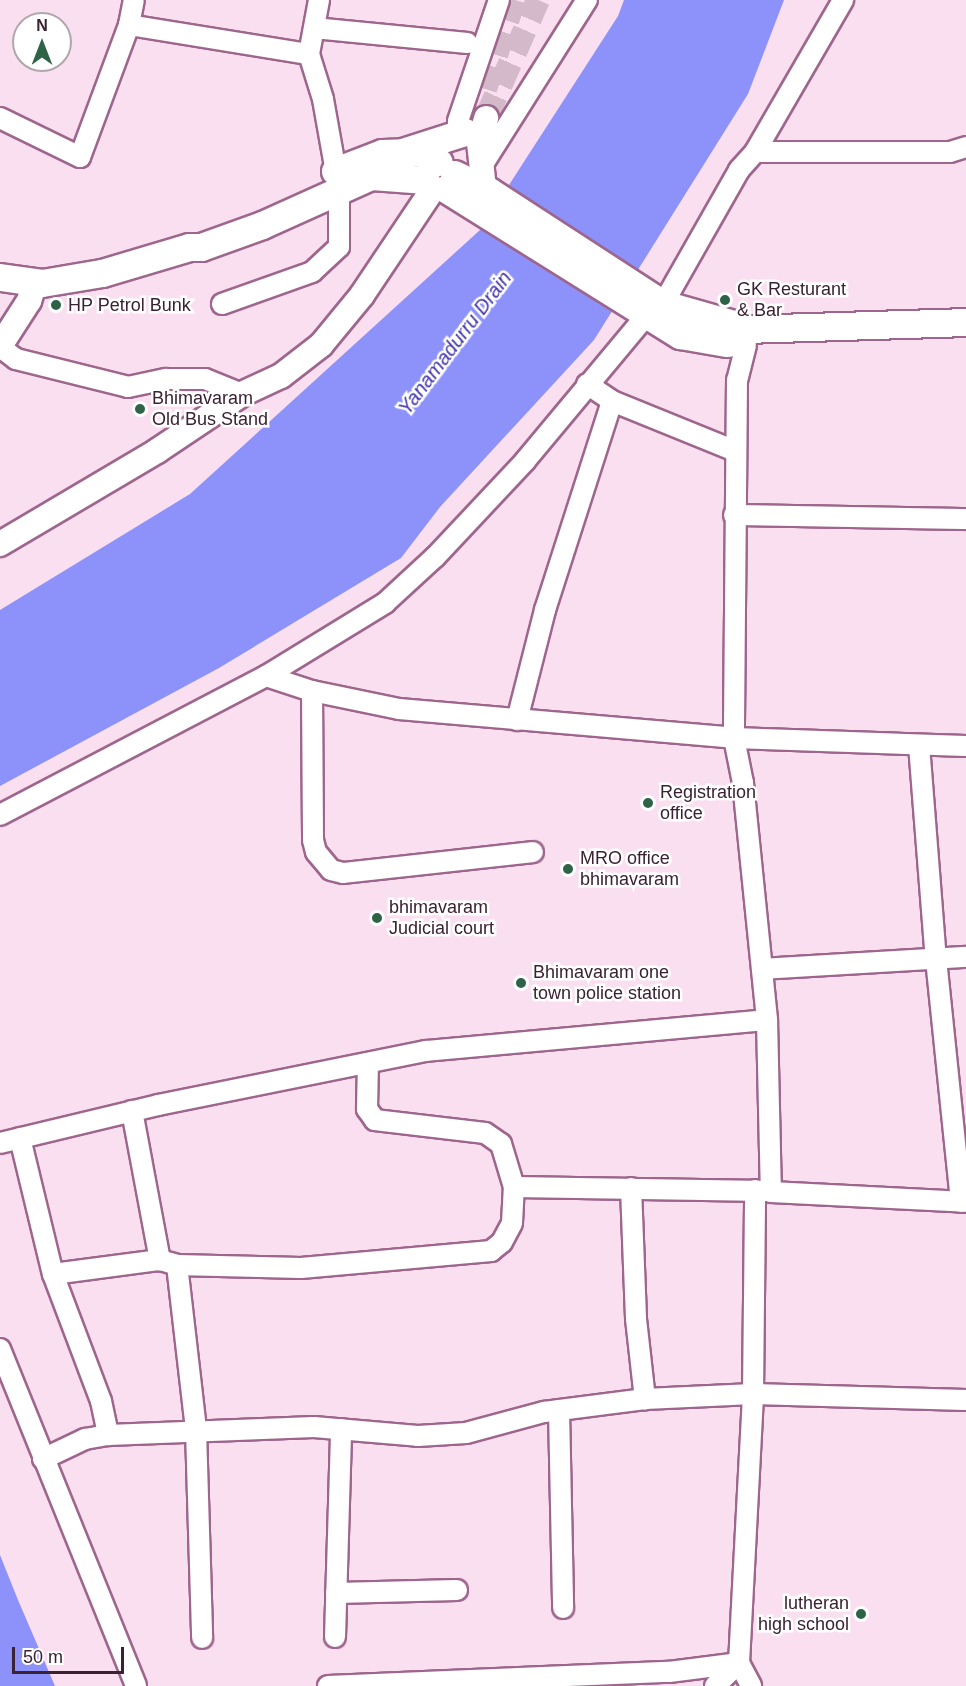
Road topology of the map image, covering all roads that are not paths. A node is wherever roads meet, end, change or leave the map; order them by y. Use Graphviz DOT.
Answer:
graph roads {
  1 [pos="134,0"];
  2 [pos="319,0"];
  3 [pos="499,0"];
  4 [pos="587,0"];
  5 [pos="843,0"];
  6 [pos="129,25"];
  7 [pos="314,28"];
  8 [pos="467,43"];
  9 [pos="309,54"];
  10 [pos="0,118"];
  11 [pos="477,125"];
  12 [pos="966,147"];
  13 [pos="405,151"];
  14 [pos="754,152"];
  15 [pos="442,175"];
  16 [pos="337,180"];
  17 [pos="483,189"];
  18 [pos="19,279"];
  19 [pos="222,304"];
  20 [pos="650,307"];
  21 [pos="966,322"];
  22 [pos="0,326"];
  23 [pos="782,334"];
  24 [pos="966,334"];
  25 [pos="731,336"];
  26 [pos="0,347"];
  27 [pos="587,384"];
  28 [pos="242,394"];
  29 [pos="612,401"];
  30 [pos="735,452"];
  31 [pos="734,515"];
  32 [pos="966,519"];
  33 [pos="0,544"];
  34 [pos="266,676"];
  35 [pos="312,691"];
  36 [pos="517,720"];
  37 [pos="734,738"];
  38 [pos="919,745"];
  39 [pos="966,746"];
  40 [pos="0,815"];
  41 [pos="533,852"];
  42 [pos="966,957"];
  43 [pos="936,959"];
  44 [pos="762,969"];
  45 [pos="767,1020"];
  46 [pos="368,1063"];
  47 [pos="958,1107"];
  48 [pos="132,1112"];
  49 [pos="20,1138"];
  50 [pos="0,1143"];
  51 [pos="514,1187"];
  52 [pos="631,1188"];
  53 [pos="763,1191"];
  54 [pos="963,1202"];
  55 [pos="169,1262"];
  56 [pos="53,1274"];
  57 [pos="0,1349"];
  58 [pos="753,1394"];
  59 [pos="645,1399"];
  60 [pos="966,1400"];
  61 [pos="559,1410"];
  62 [pos="341,1429"];
  63 [pos="196,1430"];
  64 [pos="108,1435"];
  65 [pos="43,1459"];
  66 [pos="457,1590"];
  67 [pos="336,1593"];
  68 [pos="563,1608"];
  69 [pos="335,1637"];
  70 [pos="202,1638"];
  71 [pos="739,1663"];
  72 [pos="136,1686"];
  73 [pos="328,1686"];
  74 [pos="715,1686"];
  75 [pos="751,1686"];
  1 -- 6 [label="street"];
  2 -- 7 [label="street"];
  3 -- 11 [label="street"];
  4 -- 17 [label="street"];
  5 -- 14 [label="street"];
  6 -- 9 [label="street"];
  6 -- 10 [label="street"];
  7 -- 8 [label="street"];
  7 -- 9 [label="street"];
  9 -- 16 [label="street"];
  11 -- 13 [label="highway"];
  11 -- 15 [label="main road"];
  11 -- 17 [label="main road"];
  12 -- 14 [label="street"];
  13 -- 15 [label="highway"];
  13 -- 16 [label="highway"];
  14 -- 20 [label="street"];
  15 -- 16 [label="highway"];
  15 -- 17 [label="highway"];
  15 -- 28 [label="main road"];
  16 -- 18 [label="highway"];
  16 -- 19 [label="street"];
  17 -- 20 [label="highway"];
  18 -- 22 [label="main road"];
  18 -- 26 [label="main road"];
  20 -- 25 [label="highway"];
  20 -- 27 [label="street"];
  21 -- 23 [label="highway"];
  23 -- 24 [label="highway"];
  23 -- 25 [label="highway"];
  25 -- 30 [label="street"];
  26 -- 28 [label="street"];
  27 -- 29 [label="street"];
  27 -- 34 [label="street"];
  28 -- 33 [label="main road"];
  29 -- 30 [label="street"];
  29 -- 36 [label="street"];
  30 -- 31 [label="street"];
  31 -- 32 [label="street"];
  31 -- 37 [label="street"];
  34 -- 35 [label="street"];
  34 -- 40 [label="street"];
  35 -- 36 [label="street"];
  35 -- 41 [label="street"];
  36 -- 37 [label="street"];
  37 -- 38 [label="street"];
  37 -- 44 [label="street"];
  38 -- 39 [label="street"];
  38 -- 43 [label="street"];
  42 -- 43 [label="street"];
  43 -- 44 [label="street"];
  43 -- 47 [label="street"];
  44 -- 45 [label="street"];
  45 -- 46 [label="street"];
  45 -- 53 [label="street"];
  46 -- 48 [label="street"];
  46 -- 51 [label="street"];
  47 -- 54 [label="street"];
  48 -- 49 [label="street"];
  48 -- 55 [label="street"];
  49 -- 50 [label="street"];
  49 -- 56 [label="street"];
  51 -- 52 [label="street"];
  51 -- 55 [label="street"];
  52 -- 53 [label="street"];
  52 -- 59 [label="street"];
  53 -- 54 [label="street"];
  53 -- 58 [label="street"];
  55 -- 56 [label="street"];
  55 -- 63 [label="street"];
  56 -- 64 [label="street"];
  57 -- 65 [label="street"];
  58 -- 59 [label="street"];
  58 -- 60 [label="street"];
  58 -- 71 [label="street"];
  59 -- 61 [label="street"];
  61 -- 62 [label="street"];
  61 -- 68 [label="street"];
  62 -- 63 [label="street"];
  62 -- 67 [label="street"];
  63 -- 64 [label="street"];
  63 -- 70 [label="street"];
  64 -- 65 [label="street"];
  65 -- 72 [label="street"];
  66 -- 67 [label="street"];
  67 -- 69 [label="street"];
  71 -- 73 [label="street"];
  71 -- 74 [label="street"];
  71 -- 75 [label="street"];
}
